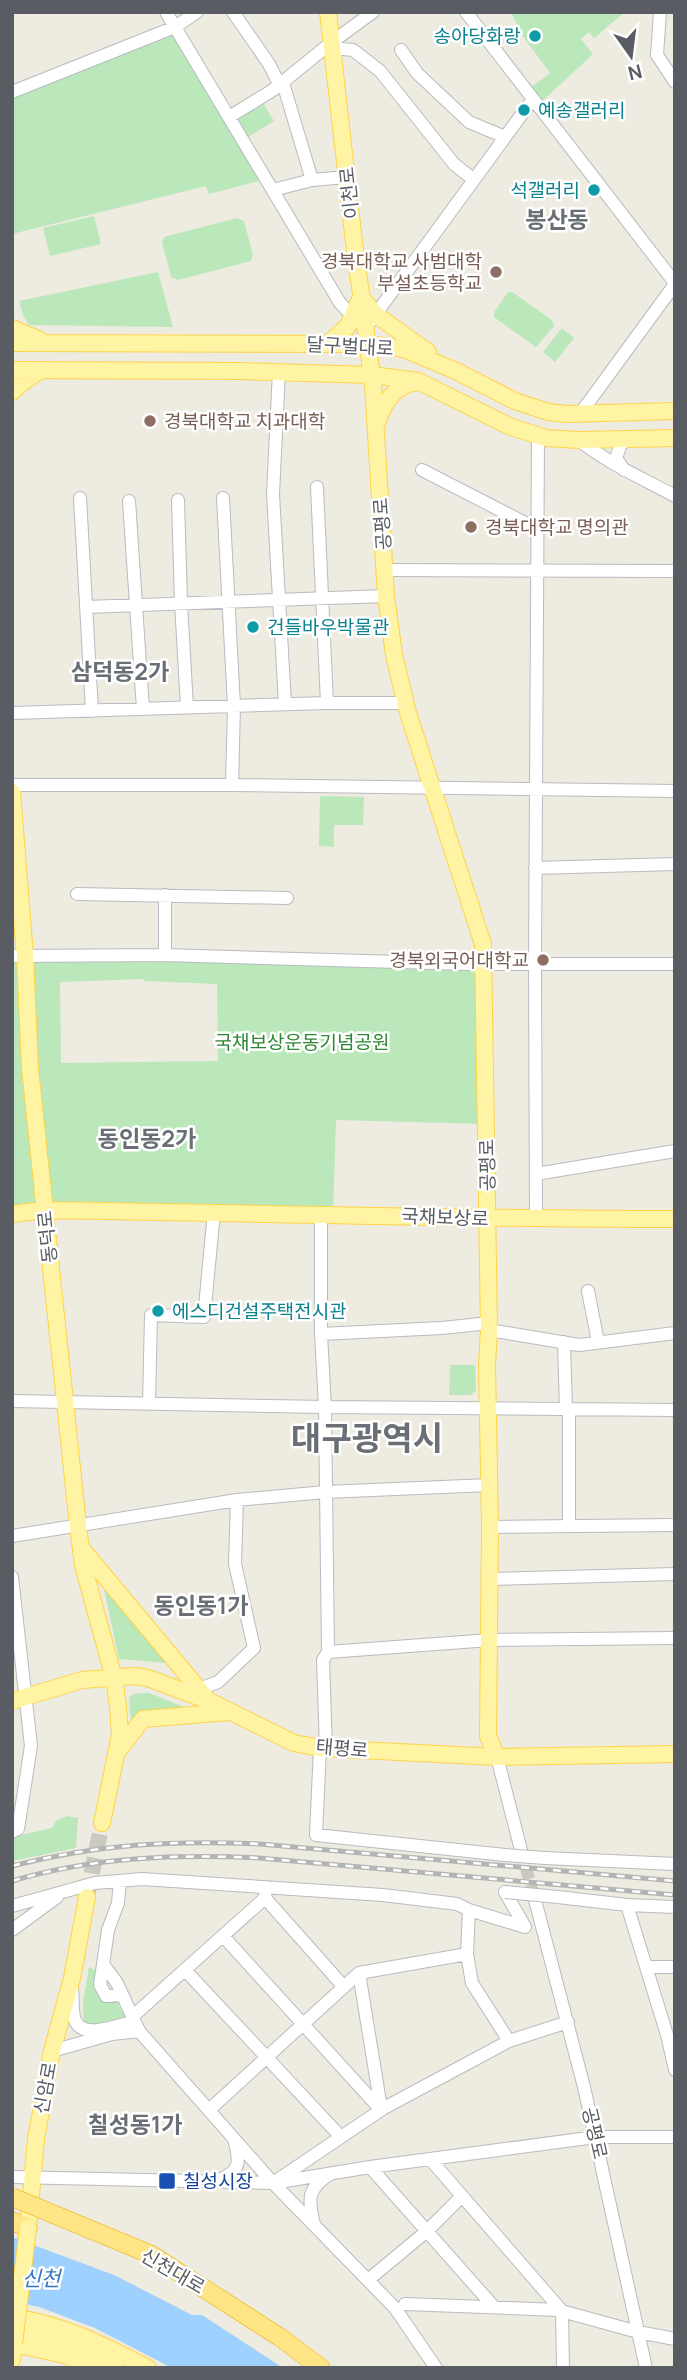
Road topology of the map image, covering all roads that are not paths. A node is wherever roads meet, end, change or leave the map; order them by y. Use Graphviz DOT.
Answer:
graph roads {
  1 [pos="166,12"];
  2 [pos="197,12"];
  3 [pos="233,12"];
  4 [pos="328,12"];
  5 [pos="373,12"];
  6 [pos="466,12"];
  7 [pos="660,12"];
  8 [pos="175,27"];
  9 [pos="332,45"];
  10 [pos="401,50"];
  11 [pos="675,82"];
  12 [pos="281,84"];
  13 [pos="12,92"];
  14 [pos="533,99"];
  15 [pos="229,117"];
  16 [pos="505,137"];
  17 [pos="347,177"];
  18 [pos="312,180"];
  19 [pos="474,180"];
  20 [pos="273,190"];
  21 [pos="675,283"];
  22 [pos="361,297"];
  23 [pos="375,314"];
  24 [pos="354,317"];
  25 [pos="12,328"];
  26 [pos="366,337"];
  27 [pos="12,343"];
  28 [pos="329,343"];
  29 [pos="49,344"];
  30 [pos="12,370"];
  31 [pos="42,370"];
  32 [pos="279,371"];
  33 [pos="456,371"];
  34 [pos="372,375"];
  35 [pos="418,382"];
  36 [pos="12,392"];
  37 [pos="675,411"];
  38 [pos="580,414"];
  39 [pos="376,426"];
  40 [pos="538,435"];
  41 [pos="675,438"];
  42 [pos="630,439"];
  43 [pos="579,440"];
  44 [pos="422,470"];
  45 [pos="624,470"];
  46 [pos="317,487"];
  47 [pos="675,496"];
  48 [pos="80,498"];
  49 [pos="223,498"];
  50 [pos="178,500"];
  51 [pos="129,501"];
  52 [pos="537,529"];
  53 [pos="385,570"];
  54 [pos="675,571"];
  55 [pos="537,572"];
  56 [pos="386,596"];
  57 [pos="322,598"];
  58 [pos="278,599"];
  59 [pos="227,601"];
  60 [pos="181,603"];
  61 [pos="136,605"];
  62 [pos="86,607"];
  63 [pos="327,703"];
  64 [pos="405,703"];
  65 [pos="285,704"];
  66 [pos="234,706"];
  67 [pos="187,708"];
  68 [pos="142,709"];
  69 [pos="92,711"];
  70 [pos="12,713"];
  71 [pos="12,785"];
  72 [pos="232,785"];
  73 [pos="433,787"];
  74 [pos="536,790"];
  75 [pos="675,791"];
  76 [pos="12,792"];
  77 [pos="675,864"];
  78 [pos="535,868"];
  79 [pos="77,894"];
  80 [pos="165,895"];
  81 [pos="287,898"];
  82 [pos="165,955"];
  83 [pos="19,956"];
  84 [pos="485,963"];
  85 [pos="675,964"];
  86 [pos="535,965"];
  87 [pos="675,1151"];
  88 [pos="536,1174"];
  89 [pos="44,1210"];
  90 [pos="214,1212"];
  91 [pos="321,1213"];
  92 [pos="12,1214"];
  93 [pos="488,1218"];
  94 [pos="536,1219"];
  95 [pos="675,1219"];
  96 [pos="588,1291"];
  97 [pos="489,1326"];
  98 [pos="675,1333"];
  99 [pos="321,1334"];
  100 [pos="564,1342"];
  101 [pos="598,1342"];
  102 [pos="12,1401"];
  103 [pos="66,1403"];
  104 [pos="149,1403"];
  105 [pos="324,1408"];
  106 [pos="488,1408"];
  107 [pos="567,1409"];
  108 [pos="675,1410"];
  109 [pos="489,1485"];
  110 [pos="325,1492"];
  111 [pos="237,1500"];
  112 [pos="675,1525"];
  113 [pos="78,1526"];
  114 [pos="569,1526"];
  115 [pos="490,1527"];
  116 [pos="12,1536"];
  117 [pos="81,1547"];
  118 [pos="675,1574"];
  119 [pos="490,1579"];
  120 [pos="13,1585"];
  121 [pos="675,1638"];
  122 [pos="490,1640"];
  123 [pos="328,1652"];
  124 [pos="114,1678"];
  125 [pos="204,1695"];
  126 [pos="19,1699"];
  127 [pos="231,1712"];
  128 [pos="323,1749"];
  129 [pos="116,1754"];
  130 [pos="675,1754"];
  131 [pos="497,1757"];
  132 [pos="102,1824"];
  133 [pos="15,1830"];
  134 [pos="521,1850"];
  135 [pos="675,1864"];
  136 [pos="120,1881"];
  137 [pos="64,1892"];
  138 [pos="266,1893"];
  139 [pos="87,1897"];
  140 [pos="535,1900"];
  141 [pos="627,1905"];
  142 [pos="12,1906"];
  143 [pos="675,1907"];
  144 [pos="469,1910"];
  145 [pos="12,1930"];
  146 [pos="223,1936"];
  147 [pos="467,1954"];
  148 [pos="646,1967"];
  149 [pos="675,1967"];
  150 [pos="185,1970"];
  151 [pos="359,1973"];
  152 [pos="72,1978"];
  153 [pos="344,1987"];
  154 [pos="132,2017"];
  155 [pos="568,2022"];
  156 [pos="304,2023"];
  157 [pos="139,2031"];
  158 [pos="671,2035"];
  159 [pos="509,2041"];
  160 [pos="52,2051"];
  161 [pos="266,2058"];
  162 [pos="675,2070"];
  163 [pos="381,2109"];
  164 [pos="209,2110"];
  165 [pos="340,2136"];
  166 [pos="596,2137"];
  167 [pos="675,2137"];
  168 [pos="234,2138"];
  169 [pos="430,2159"];
  170 [pos="370,2167"];
  171 [pos="12,2168"];
  172 [pos="333,2173"];
  173 [pos="12,2177"];
  174 [pos="34,2179"];
  175 [pos="216,2182"];
  176 [pos="273,2183"];
  177 [pos="462,2196"];
  178 [pos="21,2198"];
  179 [pos="12,2208"];
  180 [pos="314,2224"];
  181 [pos="20,2225"];
  182 [pos="427,2231"];
  183 [pos="368,2280"];
  184 [pos="383,2295"];
  185 [pos="405,2304"];
  186 [pos="494,2307"];
  187 [pos="562,2311"];
  188 [pos="12,2317"];
  189 [pos="407,2324"];
  190 [pos="638,2332"];
  191 [pos="675,2339"];
  192 [pos="13,2344"];
  193 [pos="96,2368"];
  194 [pos="128,2368"];
  195 [pos="148,2368"];
  196 [pos="303,2368"];
  197 [pos="321,2368"];
  198 [pos="436,2368"];
  199 [pos="563,2368"];
  200 [pos="646,2368"];
  1 -- 8 [label="street"];
  2 -- 8 [label="street"];
  3 -- 12 [label="street"];
  4 -- 9 [label="main road, 이천로"];
  5 -- 9 [label="street"];
  6 -- 14 [label="street"];
  7 -- 11 [label="street"];
  8 -- 13 [label="street"];
  8 -- 15 [label="street"];
  9 -- 12 [label="street"];
  9 -- 17 [label="main road, 이천로"];
  9 -- 19 [label="street"];
  10 -- 16 [label="street"];
  12 -- 15 [label="street"];
  12 -- 18 [label="street"];
  14 -- 16 [label="street"];
  14 -- 21 [label="street"];
  15 -- 20 [label="street"];
  16 -- 19 [label="street"];
  17 -- 18 [label="street"];
  17 -- 22 [label="main road, 이천로"];
  18 -- 20 [label="street"];
  19 -- 23 [label="street"];
  20 -- 24 [label="street"];
  21 -- 38 [label="street"];
  22 -- 23 [label="main road"];
  22 -- 24 [label="main road"];
  22 -- 26 [label="main road, 이천로"];
  23 -- 26 [label="street"];
  23 -- 33 [label="main road"];
  24 -- 26 [label="street"];
  24 -- 28 [label="main road"];
  25 -- 29 [label="main road"];
  26 -- 28 [label="main road, 달구벌대로"];
  26 -- 33 [label="main road, 달구벌대로"];
  26 -- 34 [label="main road, 공평로"];
  27 -- 29 [label="main road, 달구벌대로"];
  28 -- 29 [label="main road, 달구벌대로"];
  30 -- 31 [label="main road, 달구벌대로"];
  31 -- 32 [label="main road, 달구벌대로"];
  31 -- 36 [label="main road"];
  32 -- 34 [label="main road, 달구벌대로"];
  32 -- 58 [label="street"];
  33 -- 38 [label="main road, 달구벌대로"];
  34 -- 35 [label="main road, 달구벌대로"];
  34 -- 39 [label="main road, 공평로"];
  35 -- 39 [label="main road"];
  35 -- 40 [label="main road, 달구벌대로"];
  37 -- 38 [label="main road, 달구벌대로"];
  39 -- 53 [label="main road, 공평로"];
  40 -- 43 [label="main road, 달구벌대로"];
  40 -- 52 [label="street"];
  41 -- 42 [label="main road, 달구벌대로"];
  42 -- 43 [label="main road, 달구벌대로"];
  42 -- 45 [label="street"];
  43 -- 45 [label="street"];
  44 -- 52 [label="street"];
  45 -- 47 [label="street"];
  46 -- 57 [label="street"];
  48 -- 62 [label="street"];
  49 -- 59 [label="street"];
  50 -- 60 [label="street"];
  51 -- 61 [label="street"];
  52 -- 55 [label="street"];
  53 -- 55 [label="street"];
  53 -- 56 [label="main road, 공평로"];
  54 -- 55 [label="street"];
  55 -- 74 [label="street"];
  56 -- 57 [label="street"];
  56 -- 64 [label="main road, 공평로"];
  57 -- 58 [label="street"];
  57 -- 63 [label="street"];
  58 -- 59 [label="street"];
  58 -- 65 [label="street"];
  59 -- 60 [label="street"];
  59 -- 66 [label="street"];
  60 -- 61 [label="street"];
  60 -- 67 [label="street"];
  61 -- 62 [label="street"];
  61 -- 68 [label="street"];
  62 -- 69 [label="street"];
  63 -- 64 [label="street"];
  63 -- 65 [label="street"];
  64 -- 73 [label="main road, 공평로"];
  65 -- 66 [label="street"];
  66 -- 67 [label="street"];
  66 -- 72 [label="street"];
  67 -- 68 [label="street"];
  68 -- 69 [label="street"];
  69 -- 70 [label="street"];
  71 -- 72 [label="street"];
  72 -- 73 [label="street"];
  73 -- 74 [label="street"];
  73 -- 84 [label="main road, 공평로"];
  74 -- 75 [label="street"];
  74 -- 78 [label="street"];
  76 -- 83 [label="main road, 동덕로"];
  77 -- 78 [label="street"];
  78 -- 86 [label="street"];
  79 -- 80 [label="street"];
  80 -- 81 [label="street"];
  80 -- 82 [label="street"];
  82 -- 83 [label="street"];
  82 -- 84 [label="street"];
  83 -- 89 [label="main road, 동덕로"];
  84 -- 86 [label="street"];
  84 -- 93 [label="main road, 공평로"];
  85 -- 86 [label="street"];
  86 -- 88 [label="street"];
  87 -- 88 [label="street"];
  88 -- 94 [label="street"];
  89 -- 90 [label="main road, 국채보상로"];
  89 -- 92 [label="main road, 국채보상로"];
  89 -- 103 [label="main road, 동덕로"];
  90 -- 91 [label="main road, 국채보상로"];
  90 -- 104 [label="street"];
  91 -- 93 [label="main road, 국채보상로"];
  91 -- 99 [label="street"];
  93 -- 94 [label="main road, 국채보상로"];
  93 -- 97 [label="main road, 공평로"];
  94 -- 95 [label="main road, 국채보상로"];
  96 -- 101 [label="street"];
  97 -- 99 [label="street"];
  97 -- 100 [label="street"];
  97 -- 106 [label="main road, 공평로"];
  98 -- 101 [label="street"];
  99 -- 105 [label="street"];
  100 -- 101 [label="street"];
  100 -- 107 [label="street"];
  102 -- 103 [label="street"];
  103 -- 104 [label="street"];
  103 -- 113 [label="main road, 동덕로"];
  104 -- 105 [label="street"];
  105 -- 106 [label="street"];
  105 -- 110 [label="street"];
  106 -- 107 [label="street"];
  106 -- 109 [label="main road, 공평로"];
  107 -- 108 [label="street"];
  107 -- 114 [label="street"];
  109 -- 110 [label="street"];
  109 -- 115 [label="main road, 공평로"];
  110 -- 111 [label="street"];
  110 -- 123 [label="street"];
  111 -- 113 [label="street"];
  111 -- 125 [label="street"];
  112 -- 114 [label="street"];
  113 -- 116 [label="street"];
  113 -- 117 [label="main road, 동덕로"];
  114 -- 115 [label="street"];
  115 -- 119 [label="main road, 공평로"];
  117 -- 124 [label="main road, 동덕로"];
  117 -- 125 [label="main road"];
  118 -- 119 [label="street"];
  119 -- 122 [label="main road, 공평로"];
  120 -- 126 [label="street"];
  121 -- 122 [label="street"];
  122 -- 123 [label="street"];
  122 -- 131 [label="main road, 공평로"];
  123 -- 128 [label="street"];
  124 -- 125 [label="main road, 태평로"];
  124 -- 126 [label="main road, 태평로"];
  124 -- 129 [label="main road"];
  125 -- 127 [label="main road, 태평로"];
  126 -- 133 [label="street"];
  127 -- 128 [label="main road, 태평로"];
  127 -- 129 [label="main road"];
  128 -- 131 [label="main road, 태평로"];
  128 -- 135 [label="street, bridge"];
  129 -- 132 [label="main road"];
  130 -- 131 [label="main road, 태평로"];
  131 -- 134 [label="street, 공평로"];
  136 -- 137 [label="street"];
  136 -- 138 [label="street"];
  136 -- 154 [label="street"];
  137 -- 142 [label="street"];
  137 -- 145 [label="street"];
  138 -- 144 [label="street"];
  138 -- 146 [label="street"];
  138 -- 153 [label="street"];
  139 -- 152 [label="main road, 신암로"];
  140 -- 155 [label="street, 공평로"];
  141 -- 143 [label="street"];
  141 -- 144 [label="street, bridge"];
  141 -- 148 [label="street"];
  144 -- 147 [label="street"];
  146 -- 150 [label="street"];
  146 -- 156 [label="street"];
  147 -- 151 [label="street"];
  147 -- 159 [label="street"];
  148 -- 149 [label="street"];
  148 -- 158 [label="street"];
  150 -- 154 [label="street"];
  150 -- 161 [label="street"];
  151 -- 153 [label="street"];
  151 -- 163 [label="street"];
  152 -- 157 [label="street, 신암로"];
  152 -- 160 [label="main road, 신암로"];
  153 -- 156 [label="street"];
  154 -- 157 [label="street"];
  155 -- 159 [label="street"];
  155 -- 166 [label="street, 공평로"];
  156 -- 161 [label="street"];
  156 -- 163 [label="street"];
  157 -- 160 [label="street"];
  157 -- 164 [label="street"];
  158 -- 162 [label="street"];
  159 -- 163 [label="street"];
  160 -- 174 [label="main road, 신암로"];
  161 -- 164 [label="street"];
  161 -- 165 [label="street"];
  163 -- 165 [label="street"];
  164 -- 168 [label="street"];
  165 -- 176 [label="street"];
  166 -- 167 [label="street"];
  166 -- 169 [label="street"];
  166 -- 190 [label="street, 공평로"];
  168 -- 175 [label="street"];
  168 -- 176 [label="street"];
  169 -- 170 [label="street"];
  169 -- 177 [label="street"];
  170 -- 172 [label="street"];
  170 -- 182 [label="street"];
  171 -- 174 [label="street"];
  172 -- 176 [label="street"];
  172 -- 180 [label="street"];
  173 -- 174 [label="street"];
  174 -- 175 [label="street"];
  174 -- 178 [label="main road, 신암로"];
  175 -- 176 [label="street"];
  176 -- 180 [label="street"];
  177 -- 182 [label="street"];
  177 -- 187 [label="street"];
  178 -- 181 [label="main road, 신암로, bridge"];
  178 -- 197 [label="highway, 신천대로, bridge"];
  179 -- 196 [label="highway, 신천대로"];
  180 -- 183 [label="street"];
  181 -- 192 [label="main road, 신암로, bridge"];
  182 -- 183 [label="street"];
  182 -- 186 [label="street"];
  183 -- 184 [label="street"];
  184 -- 185 [label="street"];
  184 -- 189 [label="street"];
  185 -- 186 [label="street"];
  185 -- 189 [label="street"];
  186 -- 187 [label="street"];
  187 -- 190 [label="street"];
  187 -- 199 [label="street"];
  188 -- 195 [label="main road"];
  189 -- 198 [label="street"];
  190 -- 191 [label="street"];
  190 -- 200 [label="street, 공평로"];
  192 -- 193 [label="main road"];
  192 -- 194 [label="main road"];
}
